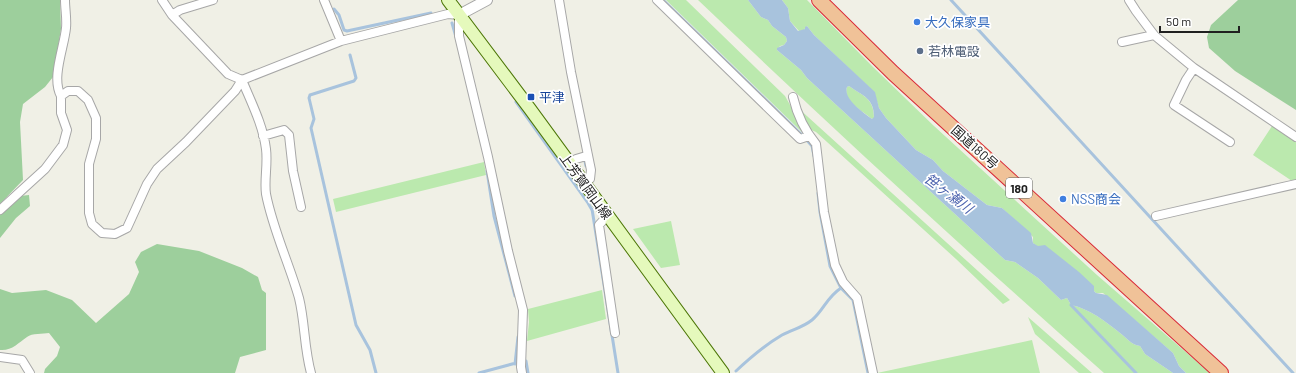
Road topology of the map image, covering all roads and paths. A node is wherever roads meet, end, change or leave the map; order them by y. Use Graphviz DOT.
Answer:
graph roads {
  1 [pos="65,0"];
  2 [pos="162,0"];
  3 [pos="213,0"];
  4 [pos="324,0"];
  5 [pos="448,0"];
  6 [pos="487,0"];
  7 [pos="559,0"];
  8 [pos="657,0"];
  9 [pos="819,0"];
  10 [pos="1129,0"];
  11 [pos="172,15"];
  12 [pos="459,15"];
  13 [pos="1154,34"];
  14 [pos="341,40"];
  15 [pos="1122,42"];
  16 [pos="1194,68"];
  17 [pos="242,80"];
  18 [pos="60,96"];
  19 [pos="793,97"];
  20 [pos="262,136"];
  21 [pos="806,137"];
  22 [pos="1296,137"];
  23 [pos="1230,142"];
  24 [pos="584,157"];
  25 [pos="570,164"];
  26 [pos="584,184"];
  27 [pos="1296,184"];
  28 [pos="301,207"];
  29 [pos="0,210"];
  30 [pos="608,215"];
  31 [pos="1156,216"];
  32 [pos="615,333"];
  33 [pos="0,357"];
  34 [pos="521,366"];
  35 [pos="30,373"];
  36 [pos="311,373"];
  37 [pos="724,373"];
  38 [pos="873,373"];
  39 [pos="1221,373"];
  1 -- 18 [label="street"];
  2 -- 11 [label="street"];
  3 -- 11 [label="street"];
  4 -- 14 [label="street"];
  5 -- 12 [label="main road, 上芳賀岡山線"];
  6 -- 12 [label="street"];
  7 -- 26 [label="street"];
  8 -- 21 [label="street"];
  9 -- 39 [label="highway, 国道180号 / 180"];
  10 -- 13 [label="street"];
  11 -- 17 [label="street"];
  12 -- 14 [label="street"];
  12 -- 25 [label="main road, 上芳賀岡山線"];
  12 -- 34 [label="street"];
  13 -- 15 [label="street"];
  13 -- 16 [label="street"];
  14 -- 17 [label="street"];
  16 -- 22 [label="street"];
  16 -- 23 [label="street"];
  17 -- 18 [label="street"];
  17 -- 20 [label="street"];
  18 -- 29 [label="street"];
  19 -- 21 [label="street"];
  20 -- 28 [label="street"];
  20 -- 36 [label="street"];
  21 -- 38 [label="street"];
  24 -- 25 [label="street"];
  25 -- 26 [label="main road, 上芳賀岡山線"];
  26 -- 30 [label="main road, 上芳賀岡山線"];
  27 -- 31 [label="street"];
  30 -- 32 [label="street"];
  30 -- 37 [label="main road, 上芳賀岡山線"];
  33 -- 35 [label="street"];
}
